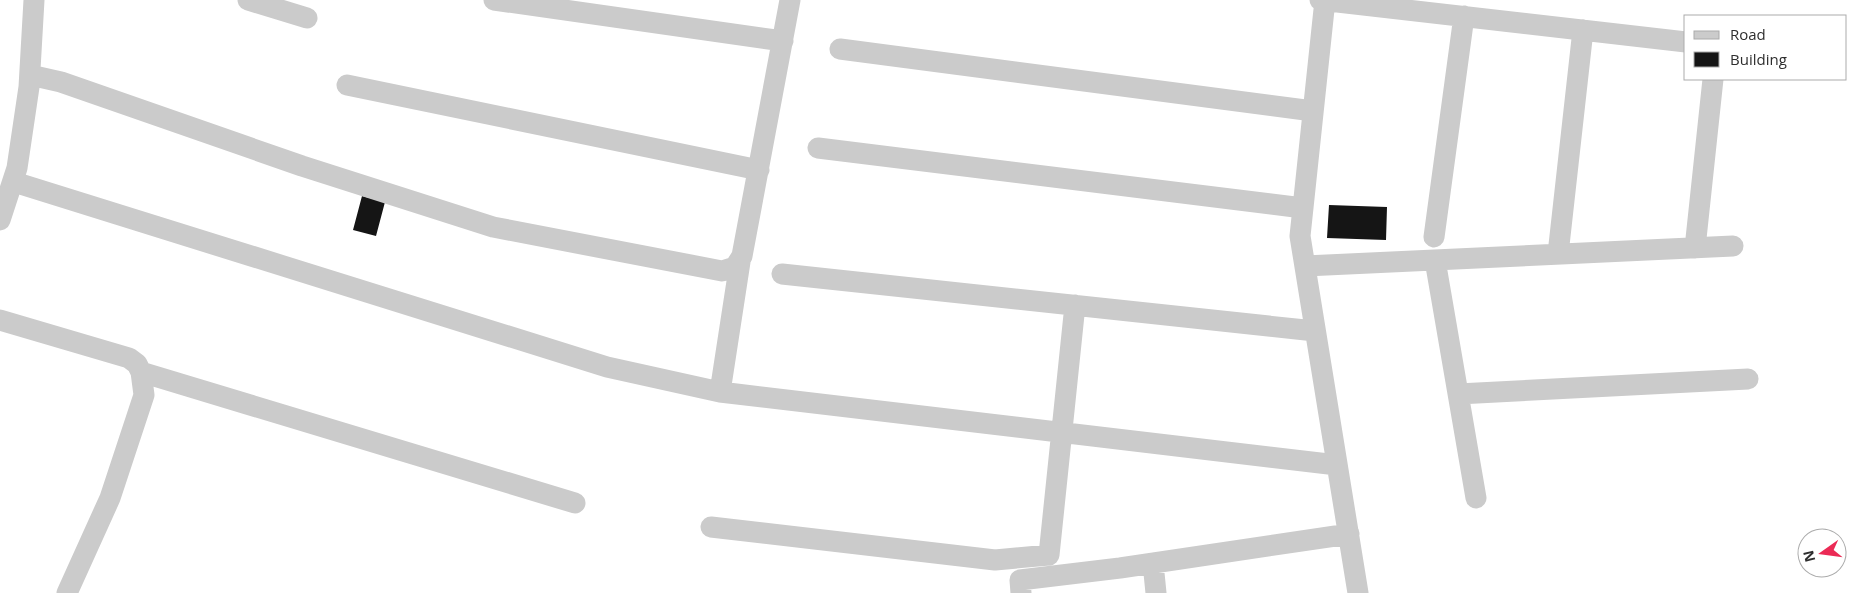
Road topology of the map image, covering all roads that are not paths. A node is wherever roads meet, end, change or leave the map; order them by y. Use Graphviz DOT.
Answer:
graph roads {
  1 [pos="34,0"];
  2 [pos="248,0"];
  3 [pos="494,0"];
  4 [pos="790,0"];
  5 [pos="1320,0"];
  6 [pos="1325,0"];
  7 [pos="1464,16"];
  8 [pos="307,18"];
  9 [pos="1583,30"];
  10 [pos="783,41"];
  11 [pos="1684,42"];
  12 [pos="840,49"];
  13 [pos="30,75"];
  14 [pos="1713,80"];
  15 [pos="347,85"];
  16 [pos="1313,111"];
  17 [pos="818,148"];
  18 [pos="759,170"];
  19 [pos="14,182"];
  20 [pos="1303,208"];
  21 [pos="0,220"];
  22 [pos="1434,237"];
  23 [pos="1733,246"];
  24 [pos="1695,248"];
  25 [pos="1558,254"];
  26 [pos="1436,260"];
  27 [pos="740,262"];
  28 [pos="1305,266"];
  29 [pos="782,274"];
  30 [pos="1075,305"];
  31 [pos="0,320"];
  32 [pos="1315,330"];
  33 [pos="141,372"];
  34 [pos="1748,379"];
  35 [pos="720,392"];
  36 [pos="1458,394"];
  37 [pos="1062,432"];
  38 [pos="1337,465"];
  39 [pos="1476,498"];
  40 [pos="575,503"];
  41 [pos="712,528"];
  42 [pos="1349,534"];
  43 [pos="1153,563"];
  44 [pos="67,593"];
  45 [pos="1021,593"];
  46 [pos="1156,593"];
  47 [pos="1358,593"];
  1 -- 13 [label="street"];
  2 -- 8 [label="street"];
  3 -- 10 [label="street"];
  4 -- 10 [label="street"];
  5 -- 6 [label="street"];
  6 -- 7 [label="street"];
  6 -- 16 [label="street"];
  7 -- 9 [label="street"];
  7 -- 22 [label="street"];
  9 -- 11 [label="street"];
  9 -- 25 [label="street"];
  10 -- 18 [label="street"];
  12 -- 16 [label="street"];
  13 -- 19 [label="street"];
  13 -- 27 [label="street"];
  14 -- 24 [label="street"];
  15 -- 18 [label="street"];
  16 -- 20 [label="street"];
  17 -- 20 [label="street"];
  18 -- 27 [label="street"];
  19 -- 21 [label="street"];
  19 -- 35 [label="street"];
  20 -- 28 [label="street"];
  23 -- 24 [label="street"];
  24 -- 25 [label="street"];
  25 -- 26 [label="street"];
  26 -- 28 [label="street"];
  26 -- 36 [label="street"];
  27 -- 35 [label="street"];
  28 -- 32 [label="street"];
  29 -- 30 [label="street"];
  30 -- 32 [label="street"];
  30 -- 37 [label="street"];
  31 -- 33 [label="street"];
  32 -- 38 [label="street"];
  33 -- 40 [label="street"];
  33 -- 44 [label="street"];
  34 -- 36 [label="street"];
  35 -- 37 [label="street"];
  36 -- 39 [label="street"];
  37 -- 38 [label="street"];
  37 -- 41 [label="street"];
  38 -- 42 [label="street"];
  42 -- 43 [label="street"];
  42 -- 47 [label="street"];
  43 -- 45 [label="street"];
  43 -- 46 [label="street"];
}
